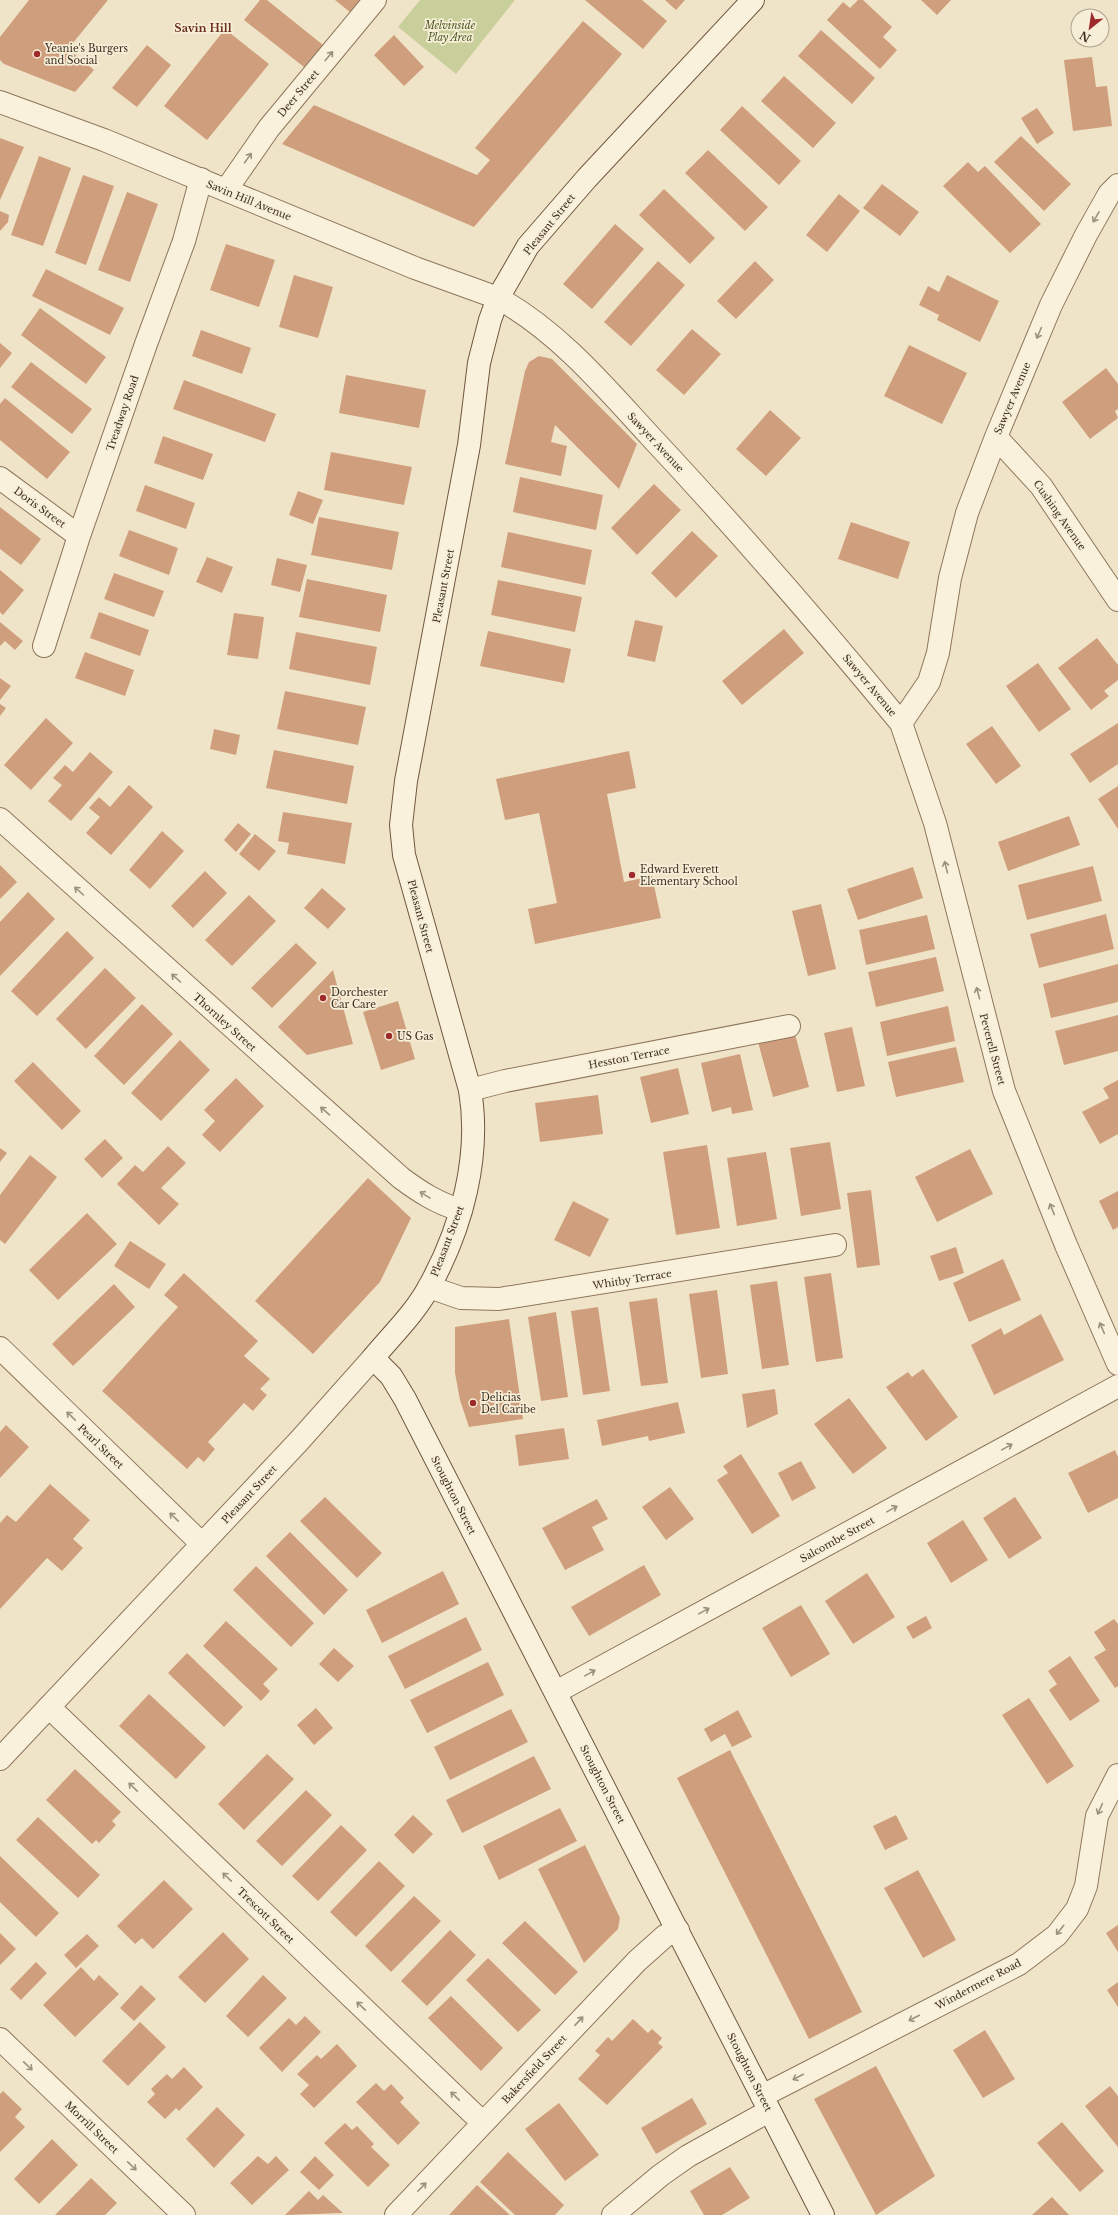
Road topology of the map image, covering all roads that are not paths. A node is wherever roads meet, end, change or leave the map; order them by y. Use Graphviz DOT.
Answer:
graph roads {
  1 [pos="375,0"];
  2 [pos="753,0"];
  3 [pos="0,102"];
  4 [pos="201,180"];
  5 [pos="1118,185"];
  6 [pos="226,190"];
  7 [pos="498,298"];
  8 [pos="996,437"];
  9 [pos="0,478"];
  10 [pos="79,536"];
  11 [pos="1118,600"];
  12 [pos="44,646"];
  13 [pos="901,723"];
  14 [pos="0,819"];
  15 [pos="789,1026"];
  16 [pos="470,1090"];
  17 [pos="460,1210"];
  18 [pos="835,1245"];
  19 [pos="429,1287"];
  20 [pos="0,1348"];
  21 [pos="373,1358"];
  22 [pos="1118,1364"];
  23 [pos="1118,1386"];
  24 [pos="202,1544"];
  25 [pos="556,1692"];
  26 [pos="49,1707"];
  27 [pos="0,1759"];
  28 [pos="1118,1775"];
  29 [pos="678,1930"];
  30 [pos="0,2039"];
  31 [pos="765,2103"];
  32 [pos="483,2123"];
  33 [pos="184,2215"];
  34 [pos="396,2215"];
  35 [pos="613,2215"];
  36 [pos="823,2215"];
  6 -- 1 [label="street, Deer Street, one-way"];
  2 -- 7 [label="street, Pleasant Street"];
  3 -- 4 [label="street, Savin Hill Avenue"];
  4 -- 6 [label="street, Savin Hill Avenue"];
  4 -- 10 [label="street, Treadway Road"];
  5 -- 8 [label="street, Sawyer Avenue, one-way"];
  6 -- 7 [label="street, Savin Hill Avenue"];
  7 -- 13 [label="street, Sawyer Avenue"];
  7 -- 16 [label="street, Pleasant Street"];
  8 -- 11 [label="street, Cushing Avenue"];
  8 -- 13 [label="street, Sawyer Avenue"];
  9 -- 10 [label="street, Doris Street"];
  10 -- 12 [label="street, Treadway Road"];
  22 -- 13 [label="street, Peverell Street, one-way"];
  17 -- 14 [label="street, Thornley Street, one-way"];
  15 -- 16 [label="street, Hesston Terrace"];
  16 -- 17 [label="street, Pleasant Street"];
  17 -- 19 [label="street, Pleasant Street"];
  18 -- 19 [label="street, Whitby Terrace"];
  19 -- 21 [label="street, Pleasant Street"];
  24 -- 20 [label="street, Pearl Street, one-way"];
  21 -- 24 [label="street, Pleasant Street"];
  21 -- 25 [label="street, Stoughton Street"];
  25 -- 23 [label="street, Salcombe Street, one-way"];
  24 -- 26 [label="street, Pleasant Street"];
  25 -- 29 [label="street, Stoughton Street"];
  26 -- 27 [label="street, Pleasant Street"];
  32 -- 26 [label="street, Trescott Street, one-way"];
  28 -- 31 [label="street, Windermere Road, one-way"];
  29 -- 31 [label="street, Stoughton Street"];
  32 -- 29 [label="street, Bakersfield Street, one-way"];
  30 -- 33 [label="street, Morrill Street, one-way"];
  31 -- 35 [label="street, Windermere Road"];
  31 -- 36 [label="street, Stoughton Street"];
  34 -- 32 [label="street, Bakersfield Street, one-way"];
}
